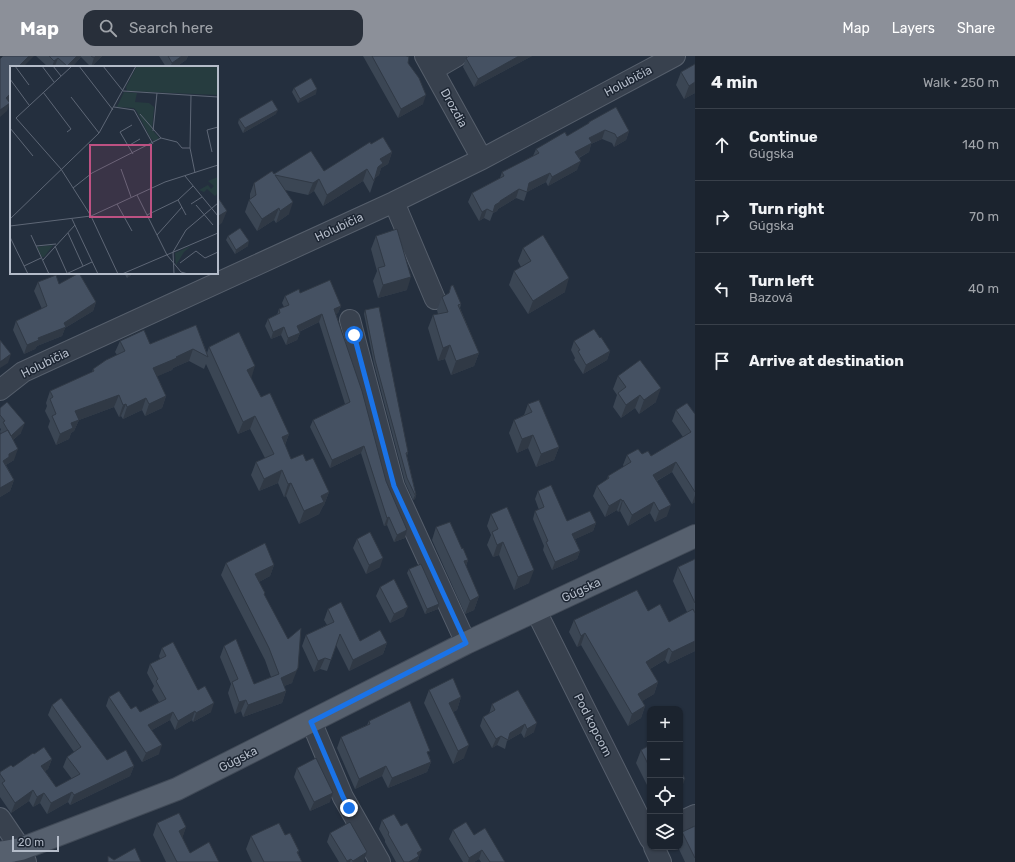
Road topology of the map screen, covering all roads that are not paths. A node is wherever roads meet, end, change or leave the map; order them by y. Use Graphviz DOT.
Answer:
graph roads {
  1 [pos="457,56"];
  2 [pos="675,56"];
  3 [pos="429,63"];
  4 [pos="482,159"];
  5 [pos="394,202"];
  6 [pos="435,298"];
  7 [pos="350,320"];
  8 [pos="0,390"];
  9 [pos="695,536"];
  10 [pos="536,611"];
  11 [pos="466,643"];
  12 [pos="311,722"];
  13 [pos="695,815"];
  14 [pos="0,818"];
  15 [pos="683,821"];
  16 [pos="647,832"];
  17 [pos="656,850"];
  18 [pos="16,855"];
  19 [pos="380,862"];
  20 [pos="661,862"];
  1 -- 3 [label="street"];
  2 -- 4 [label="street, Holubičia"];
  3 -- 4 [label="street, Drozdia"];
  4 -- 5 [label="street, Holubičia"];
  5 -- 6 [label="street"];
  5 -- 8 [label="street, Holubičia"];
  7 -- 11 [label="street"];
  9 -- 10 [label="main road, Gúgska"];
  10 -- 11 [label="main road, Gúgska"];
  10 -- 16 [label="street, Pod kopcom"];
  11 -- 12 [label="main road, Gúgska"];
  12 -- 18 [label="main road, Gúgska"];
  12 -- 19 [label="street"];
  13 -- 15 [label="street"];
  14 -- 18 [label="street"];
  17 -- 20 [label="street, Pod kopcom"];
}
